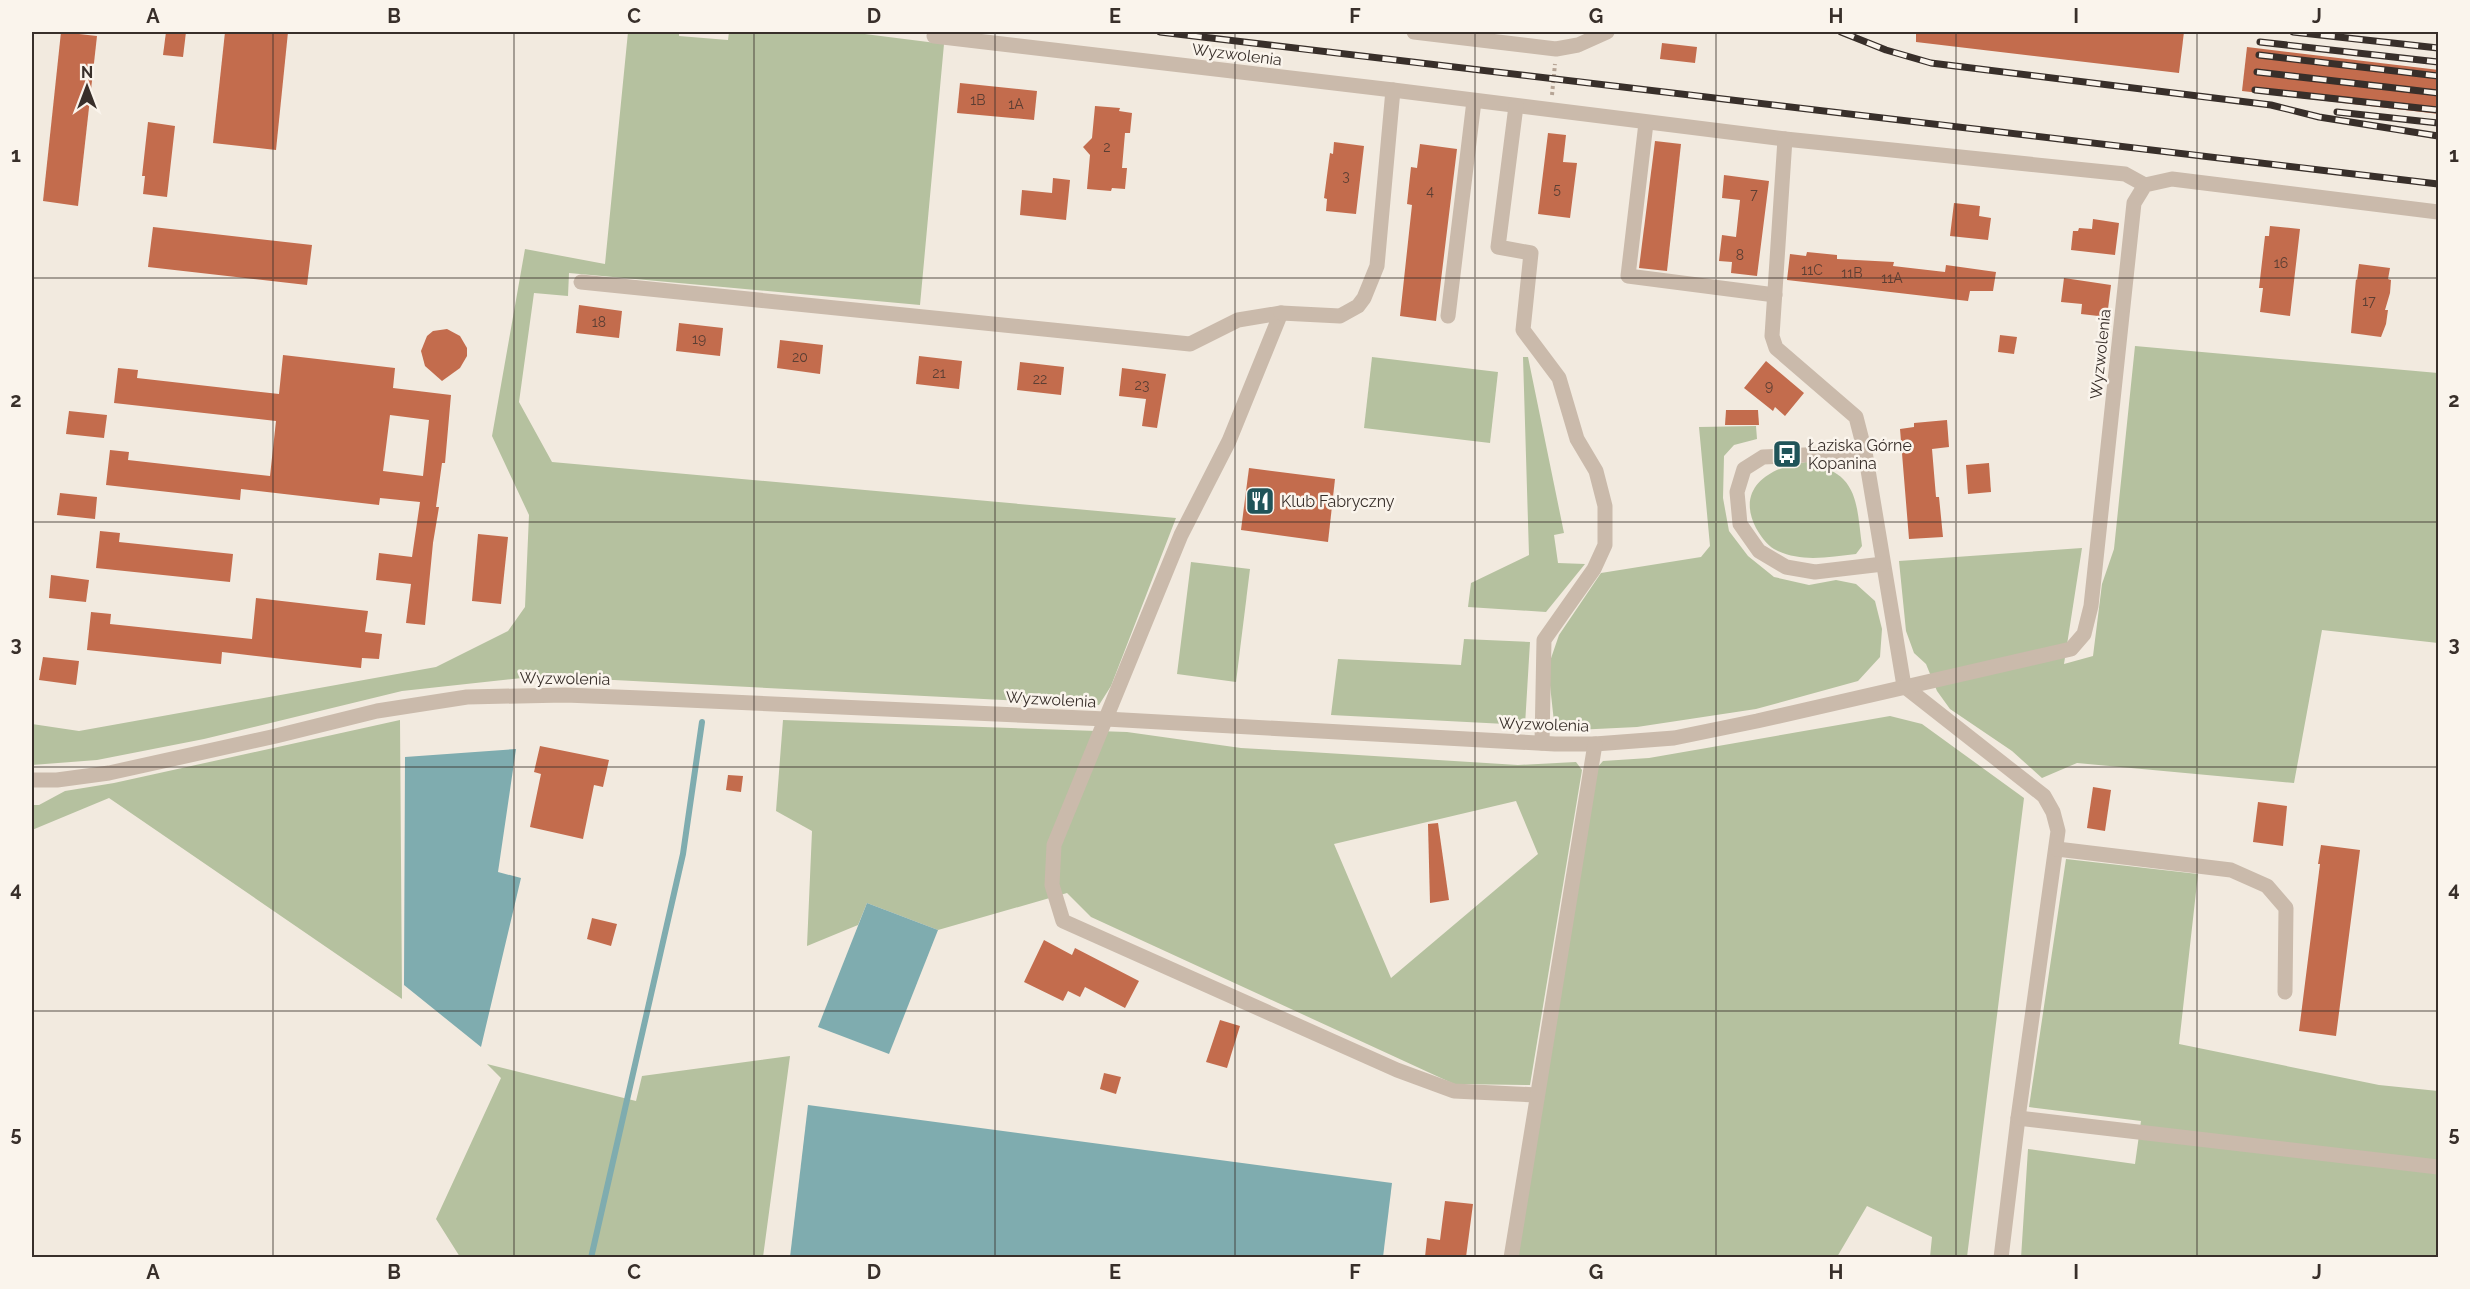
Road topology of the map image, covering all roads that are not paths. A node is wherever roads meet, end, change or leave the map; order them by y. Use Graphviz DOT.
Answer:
graph roads {
  1 [pos="1414,32"];
  2 [pos="1607,32"];
  3 [pos="934,36"];
  4 [pos="1393,90"];
  5 [pos="1474,101"];
  6 [pos="1516,106"];
  7 [pos="1646,123"];
  8 [pos="1785,140"];
  9 [pos="2145,185"];
  10 [pos="2439,212"];
  11 [pos="581,282"];
  12 [pos="1775,295"];
  13 [pos="1281,313"];
  14 [pos="1448,316"];
  15 [pos="1865,452"];
  16 [pos="1883,564"];
  17 [pos="1904,686"];
  18 [pos="1106,719"];
  19 [pos="1542,743"];
  20 [pos="1595,744"];
  21 [pos="32,780"];
  22 [pos="2057,849"];
  23 [pos="2284,992"];
  24 [pos="1537,1095"];
  25 [pos="2018,1118"];
  26 [pos="2439,1167"];
  27 [pos="1511,1257"];
  28 [pos="2001,1257"];
  1 -- 2 [label="street"];
  3 -- 4 [label="street, Wyzwolenia"];
  4 -- 5 [label="street, Wyzwolenia"];
  4 -- 13 [label="street"];
  5 -- 6 [label="street, Wyzwolenia"];
  5 -- 14 [label="street"];
  6 -- 7 [label="street, Wyzwolenia"];
  6 -- 19 [label="street"];
  7 -- 8 [label="street, Wyzwolenia"];
  7 -- 12 [label="street"];
  8 -- 9 [label="street, Wyzwolenia"];
  8 -- 12 [label="street"];
  9 -- 10 [label="street"];
  9 -- 17 [label="street, Wyzwolenia"];
  11 -- 13 [label="street"];
  12 -- 15 [label="street"];
  13 -- 18 [label="street, Wyzwolenia"];
  15 -- 16 [label="street"];
  15 -- 16 [label="street"];
  16 -- 17 [label="street"];
  17 -- 20 [label="street, Wyzwolenia"];
  17 -- 22 [label="street"];
  18 -- 19 [label="street, Wyzwolenia"];
  18 -- 21 [label="street, Wyzwolenia"];
  18 -- 24 [label="street"];
  19 -- 20 [label="street, Wyzwolenia"];
  20 -- 24 [label="street"];
  22 -- 23 [label="street"];
  22 -- 25 [label="street"];
  24 -- 27 [label="street"];
  25 -- 26 [label="street"];
  25 -- 28 [label="street"];
}
